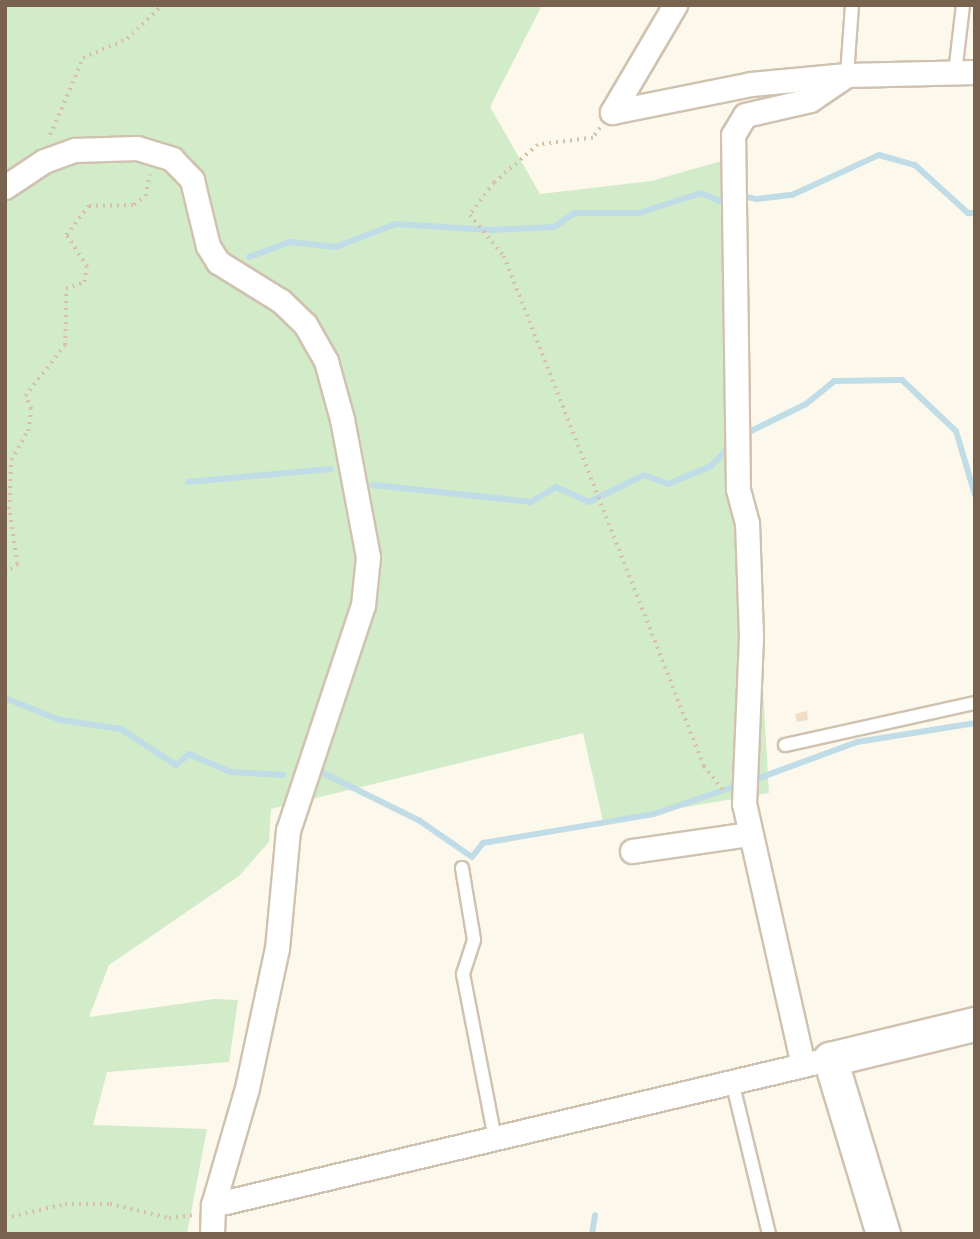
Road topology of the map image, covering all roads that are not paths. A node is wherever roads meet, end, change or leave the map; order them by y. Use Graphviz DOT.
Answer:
graph roads {
  1 [pos="675,5"];
  2 [pos="852,5"];
  3 [pos="963,5"];
  4 [pos="965,73"];
  5 [pos="847,75"];
  6 [pos="5,187"];
  7 [pos="975,703"];
  8 [pos="785,745"];
  9 [pos="749,834"];
  10 [pos="632,851"];
  11 [pos="462,868"];
  12 [pos="975,1024"];
  13 [pos="816,1062"];
  14 [pos="732,1081"];
  15 [pos="495,1138"];
  16 [pos="213,1205"];
  17 [pos="212,1234"];
  18 [pos="769,1234"];
  19 [pos="883,1234"];
  1 -- 5 [label="street"];
  2 -- 5 [label="lane"];
  3 -- 4 [label="lane"];
  4 -- 5 [label="street"];
  5 -- 9 [label="street"];
  6 -- 16 [label="street"];
  7 -- 8 [label="lane"];
  9 -- 10 [label="street"];
  9 -- 13 [label="street"];
  11 -- 15 [label="lane"];
  12 -- 13 [label="street"];
  13 -- 14 [label="street"];
  13 -- 19 [label="street"];
  14 -- 15 [label="street"];
  14 -- 18 [label="lane"];
  15 -- 16 [label="street"];
  16 -- 17 [label="street"];
}
